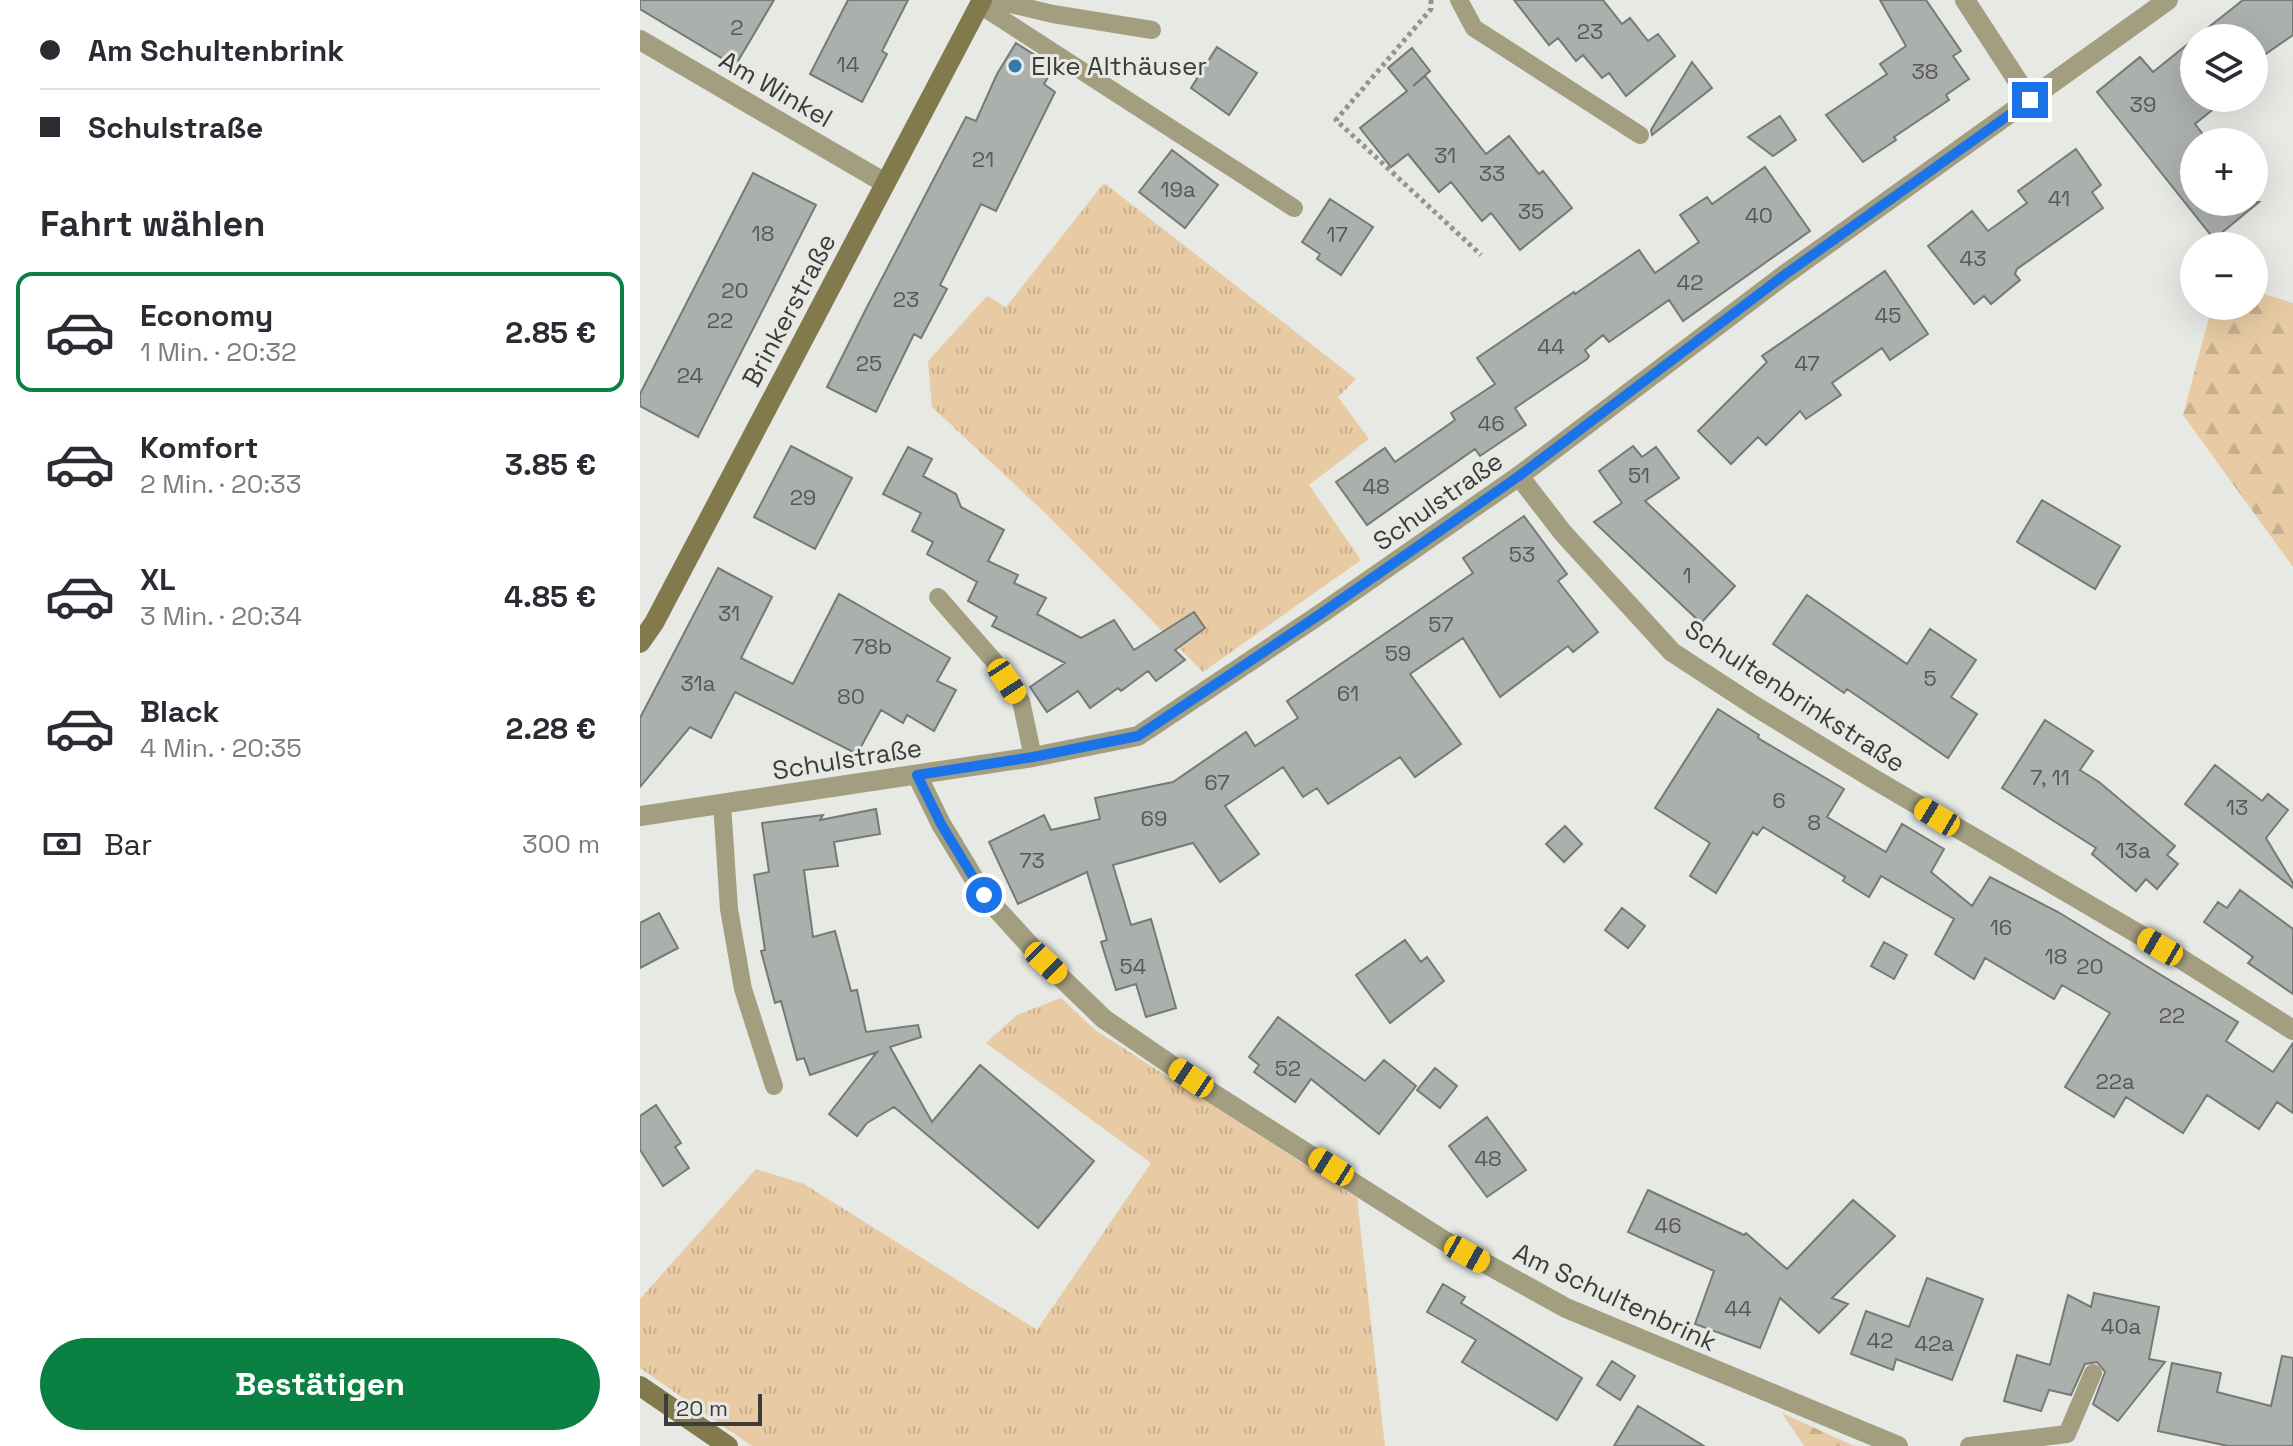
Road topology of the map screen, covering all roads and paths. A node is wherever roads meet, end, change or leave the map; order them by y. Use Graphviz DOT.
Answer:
graph roads {
  1 [pos="1431,0"];
  2 [pos="1459,0"];
  3 [pos="1965,0"];
  4 [pos="2168,0"];
  5 [pos="985,2"];
  6 [pos="1152,30"];
  7 [pos="640,40"];
  8 [pos="2030,100"];
  9 [pos="1640,135"];
  10 [pos="885,183"];
  11 [pos="1294,208"];
  12 [pos="1481,255"];
  13 [pos="1519,476"];
  14 [pos="938,597"];
  15 [pos="640,643"];
  16 [pos="1033,757"];
  17 [pos="917,775"];
  18 [pos="722,804"];
  19 [pos="640,816"];
  20 [pos="2293,1030"];
  21 [pos="774,1086"];
  22 [pos="2093,1373"];
  23 [pos="640,1386"];
  24 [pos="728,1446"];
  25 [pos="1898,1446"];
  26 [pos="1969,1446"];
  1 -- 12 [label="path"];
  2 -- 9 [label="lane"];
  3 -- 8 [label="street"];
  4 -- 8 [label="street, Schulstraße"];
  5 -- 6 [label="lane"];
  5 -- 10 [label="street, Brinkerstraße"];
  5 -- 11 [label="lane"];
  7 -- 10 [label="street, Am Winkel"];
  8 -- 13 [label="street, Schulstraße"];
  10 -- 15 [label="street, Brinkerstraße"];
  13 -- 16 [label="street, Schulstraße"];
  13 -- 20 [label="street, Schultenbrinkstraße"];
  14 -- 16 [label="lane"];
  16 -- 17 [label="street, Schulstraße"];
  17 -- 18 [label="street, Schulstraße"];
  17 -- 25 [label="street, Am Schultenbrink"];
  18 -- 19 [label="street, Schulstraße"];
  18 -- 21 [label="lane"];
  22 -- 26 [label="lane"];
  23 -- 24 [label="street"];
}
